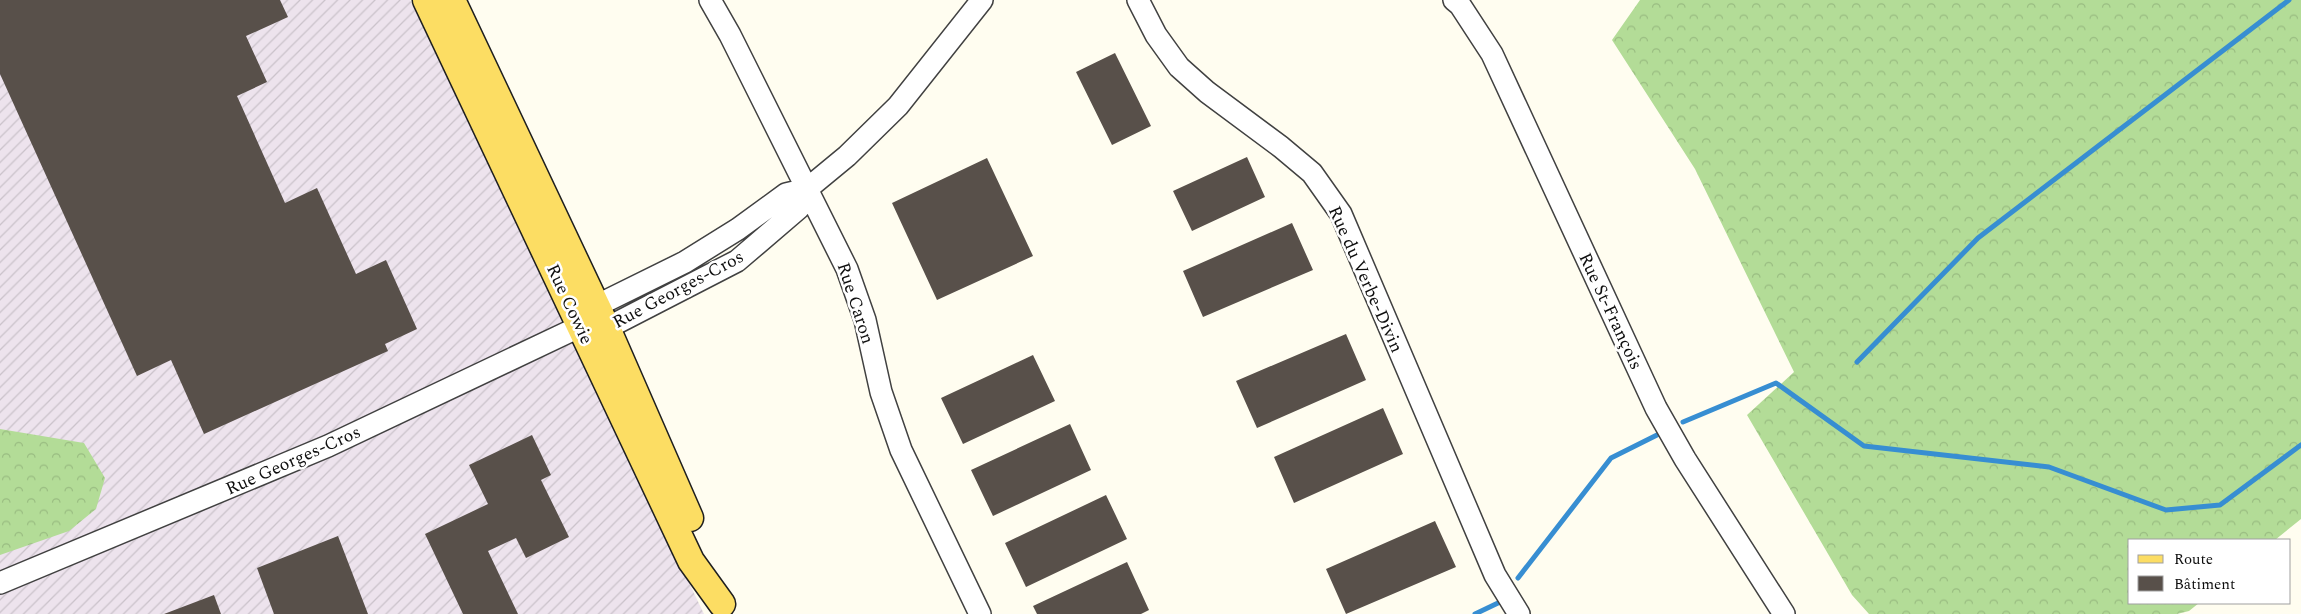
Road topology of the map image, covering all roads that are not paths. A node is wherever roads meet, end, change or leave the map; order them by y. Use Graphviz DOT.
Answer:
graph roads {
  1 [pos="426,0"];
  2 [pos="452,0"];
  3 [pos="710,0"];
  4 [pos="982,0"];
  5 [pos="1138,0"];
  6 [pos="1454,0"];
  7 [pos="807,189"];
  8 [pos="704,250"];
  9 [pos="717,271"];
  10 [pos="594,320"];
  11 [pos="0,583"];
  12 [pos="724,609"];
  13 [pos="980,614"];
  14 [pos="1519,614"];
  15 [pos="1784,614"];
  1 -- 10 [label="main road, Rue Cowie"];
  2 -- 10 [label="main road, Rue Cowie"];
  3 -- 7 [label="street, Rue Caron"];
  4 -- 7 [label="street, Rue Georges-Cros"];
  5 -- 14 [label="street, Rue du Verbe-Divin"];
  6 -- 15 [label="street, Rue St-François"];
  7 -- 8 [label="street, Rue Georges-Cros"];
  7 -- 9 [label="street, Rue Georges-Cros"];
  7 -- 13 [label="street, Rue Caron"];
  8 -- 9 [label="street"];
  8 -- 10 [label="street, Rue Georges-Cros"];
  9 -- 10 [label="street, Rue Georges-Cros"];
  10 -- 11 [label="street, Rue Georges-Cros"];
  10 -- 12 [label="main road, Rue Cowie"];
}
